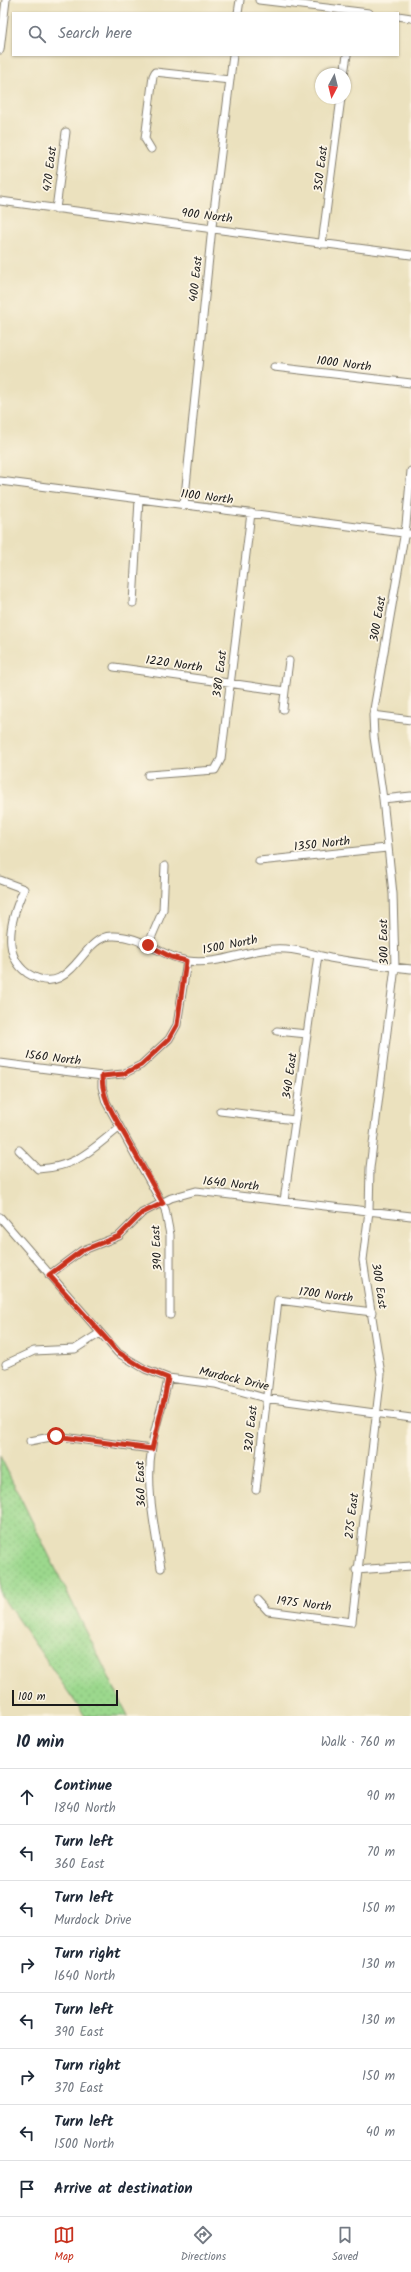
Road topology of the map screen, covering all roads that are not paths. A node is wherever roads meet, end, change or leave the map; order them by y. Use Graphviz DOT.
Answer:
graph roads {
  1 [pos="6,0"];
  2 [pos="240,0"];
  3 [pos="259,0"];
  4 [pos="238,12"];
  5 [pos="352,12"];
  6 [pos="399,16"];
  7 [pos="411,18"];
  8 [pos="0,50"];
  9 [pos="233,56"];
  10 [pos="346,56"];
  11 [pos="345,68"];
  12 [pos="230,80"];
  13 [pos="340,104"];
  14 [pos="66,132"];
  15 [pos="151,149"];
  16 [pos="0,201"];
  17 [pos="56,209"];
  18 [pos="212,227"];
  19 [pos="322,244"];
  20 [pos="411,255"];
  21 [pos="274,367"];
  22 [pos="411,383"];
  23 [pos="411,471"];
  24 [pos="0,481"];
  25 [pos="139,500"];
  26 [pos="184,506"];
  27 [pos="251,513"];
  28 [pos="408,533"];
  29 [pos="133,603"];
  30 [pos="289,661"];
  31 [pos="114,667"];
  32 [pos="230,683"];
  33 [pos="285,691"];
  34 [pos="283,709"];
  35 [pos="373,715"];
  36 [pos="411,720"];
  37 [pos="148,775"];
  38 [pos="411,796"];
  39 [pos="384,799"];
  40 [pos="387,848"];
  41 [pos="259,862"];
  42 [pos="165,866"];
  43 [pos="0,880"];
  44 [pos="148,945"];
  45 [pos="318,955"];
  46 [pos="186,961"];
  47 [pos="395,967"];
  48 [pos="411,969"];
  49 [pos="277,1032"];
  50 [pos="307,1034"];
  51 [pos="0,1063"];
  52 [pos="102,1076"];
  53 [pos="220,1111"];
  54 [pos="296,1120"];
  55 [pos="120,1127"];
  56 [pos="19,1150"];
  57 [pos="284,1201"];
  58 [pos="163,1203"];
  59 [pos="369,1211"];
  60 [pos="411,1216"];
  61 [pos="0,1217"];
  62 [pos="49,1275"];
  63 [pos="278,1300"];
  64 [pos="372,1312"];
  65 [pos="170,1315"];
  66 [pos="100,1334"];
  67 [pos="6,1364"];
  68 [pos="168,1378"];
  69 [pos="265,1398"];
  70 [pos="376,1414"];
  71 [pos="411,1418"];
  72 [pos="30,1441"];
  73 [pos="152,1449"];
  74 [pos="256,1490"];
  75 [pos="411,1566"];
  76 [pos="161,1568"];
  77 [pos="356,1570"];
  78 [pos="258,1600"];
  79 [pos="352,1622"];
  1 -- 8 [label="street"];
  2 -- 4 [label="street"];
  3 -- 5 [label="street"];
  6 -- 7 [label="street"];
  9 -- 12 [label="street, 400 East"];
  10 -- 11 [label="street"];
  12 -- 15 [label="street"];
  12 -- 18 [label="street, 400 East"];
  13 -- 19 [label="street, 350 East"];
  14 -- 17 [label="street, 470 East"];
  16 -- 17 [label="street, 900 North"];
  17 -- 18 [label="street, 900 North"];
  18 -- 19 [label="street, 900 North"];
  18 -- 26 [label="street, 400 East"];
  19 -- 20 [label="street, 900 North"];
  21 -- 22 [label="street, 1000 North"];
  23 -- 28 [label="street, 300 East"];
  24 -- 25 [label="street, 1100 North"];
  25 -- 26 [label="street, 1100 North"];
  25 -- 29 [label="street"];
  26 -- 27 [label="street, 1100 North"];
  27 -- 28 [label="street, 1100 North"];
  27 -- 32 [label="street, 380 East"];
  28 -- 35 [label="street, 300 East"];
  30 -- 33 [label="street"];
  31 -- 32 [label="street, 1220 North"];
  32 -- 33 [label="street, 1220 North"];
  32 -- 37 [label="street, 380 East"];
  33 -- 34 [label="street"];
  35 -- 36 [label="street"];
  35 -- 39 [label="street, 300 East"];
  38 -- 39 [label="street"];
  39 -- 40 [label="street, 300 East"];
  40 -- 41 [label="street, 1350 North"];
  40 -- 47 [label="street, 300 East"];
  42 -- 44 [label="street"];
  43 -- 44 [label="street, 1500 North"];
  44 -- 46 [label="street, 1500 North"];
  45 -- 46 [label="street, 1500 North"];
  45 -- 47 [label="street, 1500 North"];
  45 -- 50 [label="street, 340 East"];
  46 -- 52 [label="street, 1560 North"];
  47 -- 48 [label="street, 1500 North"];
  47 -- 59 [label="street, 300 East"];
  49 -- 50 [label="street"];
  50 -- 54 [label="street, 340 East"];
  51 -- 52 [label="street, 1560 North"];
  52 -- 55 [label="street, 390 East"];
  53 -- 54 [label="street"];
  54 -- 57 [label="street, 340 East"];
  55 -- 56 [label="street"];
  55 -- 58 [label="street, 390 East"];
  57 -- 58 [label="street, 1640 North"];
  57 -- 59 [label="street, 1640 North"];
  58 -- 62 [label="street, 1640 North"];
  58 -- 65 [label="street, 390 East"];
  59 -- 60 [label="street, 1640 North"];
  59 -- 64 [label="street, 300 East"];
  61 -- 62 [label="street, Murdock Drive"];
  62 -- 66 [label="street, Murdock Drive"];
  63 -- 64 [label="street, 1700 North"];
  63 -- 69 [label="street, 320 East"];
  64 -- 70 [label="street, 300 East"];
  66 -- 67 [label="street"];
  66 -- 68 [label="street, Murdock Drive"];
  68 -- 69 [label="street, Murdock Drive"];
  68 -- 73 [label="street, 360 East"];
  69 -- 70 [label="street, Murdock Drive"];
  69 -- 74 [label="street, 320 East"];
  70 -- 71 [label="street, Murdock Drive"];
  70 -- 77 [label="street, 275 East"];
  72 -- 73 [label="street"];
  73 -- 76 [label="street, 360 East"];
  75 -- 77 [label="street"];
  77 -- 79 [label="street, 275 East"];
  78 -- 79 [label="street, 1975 North"];
}
